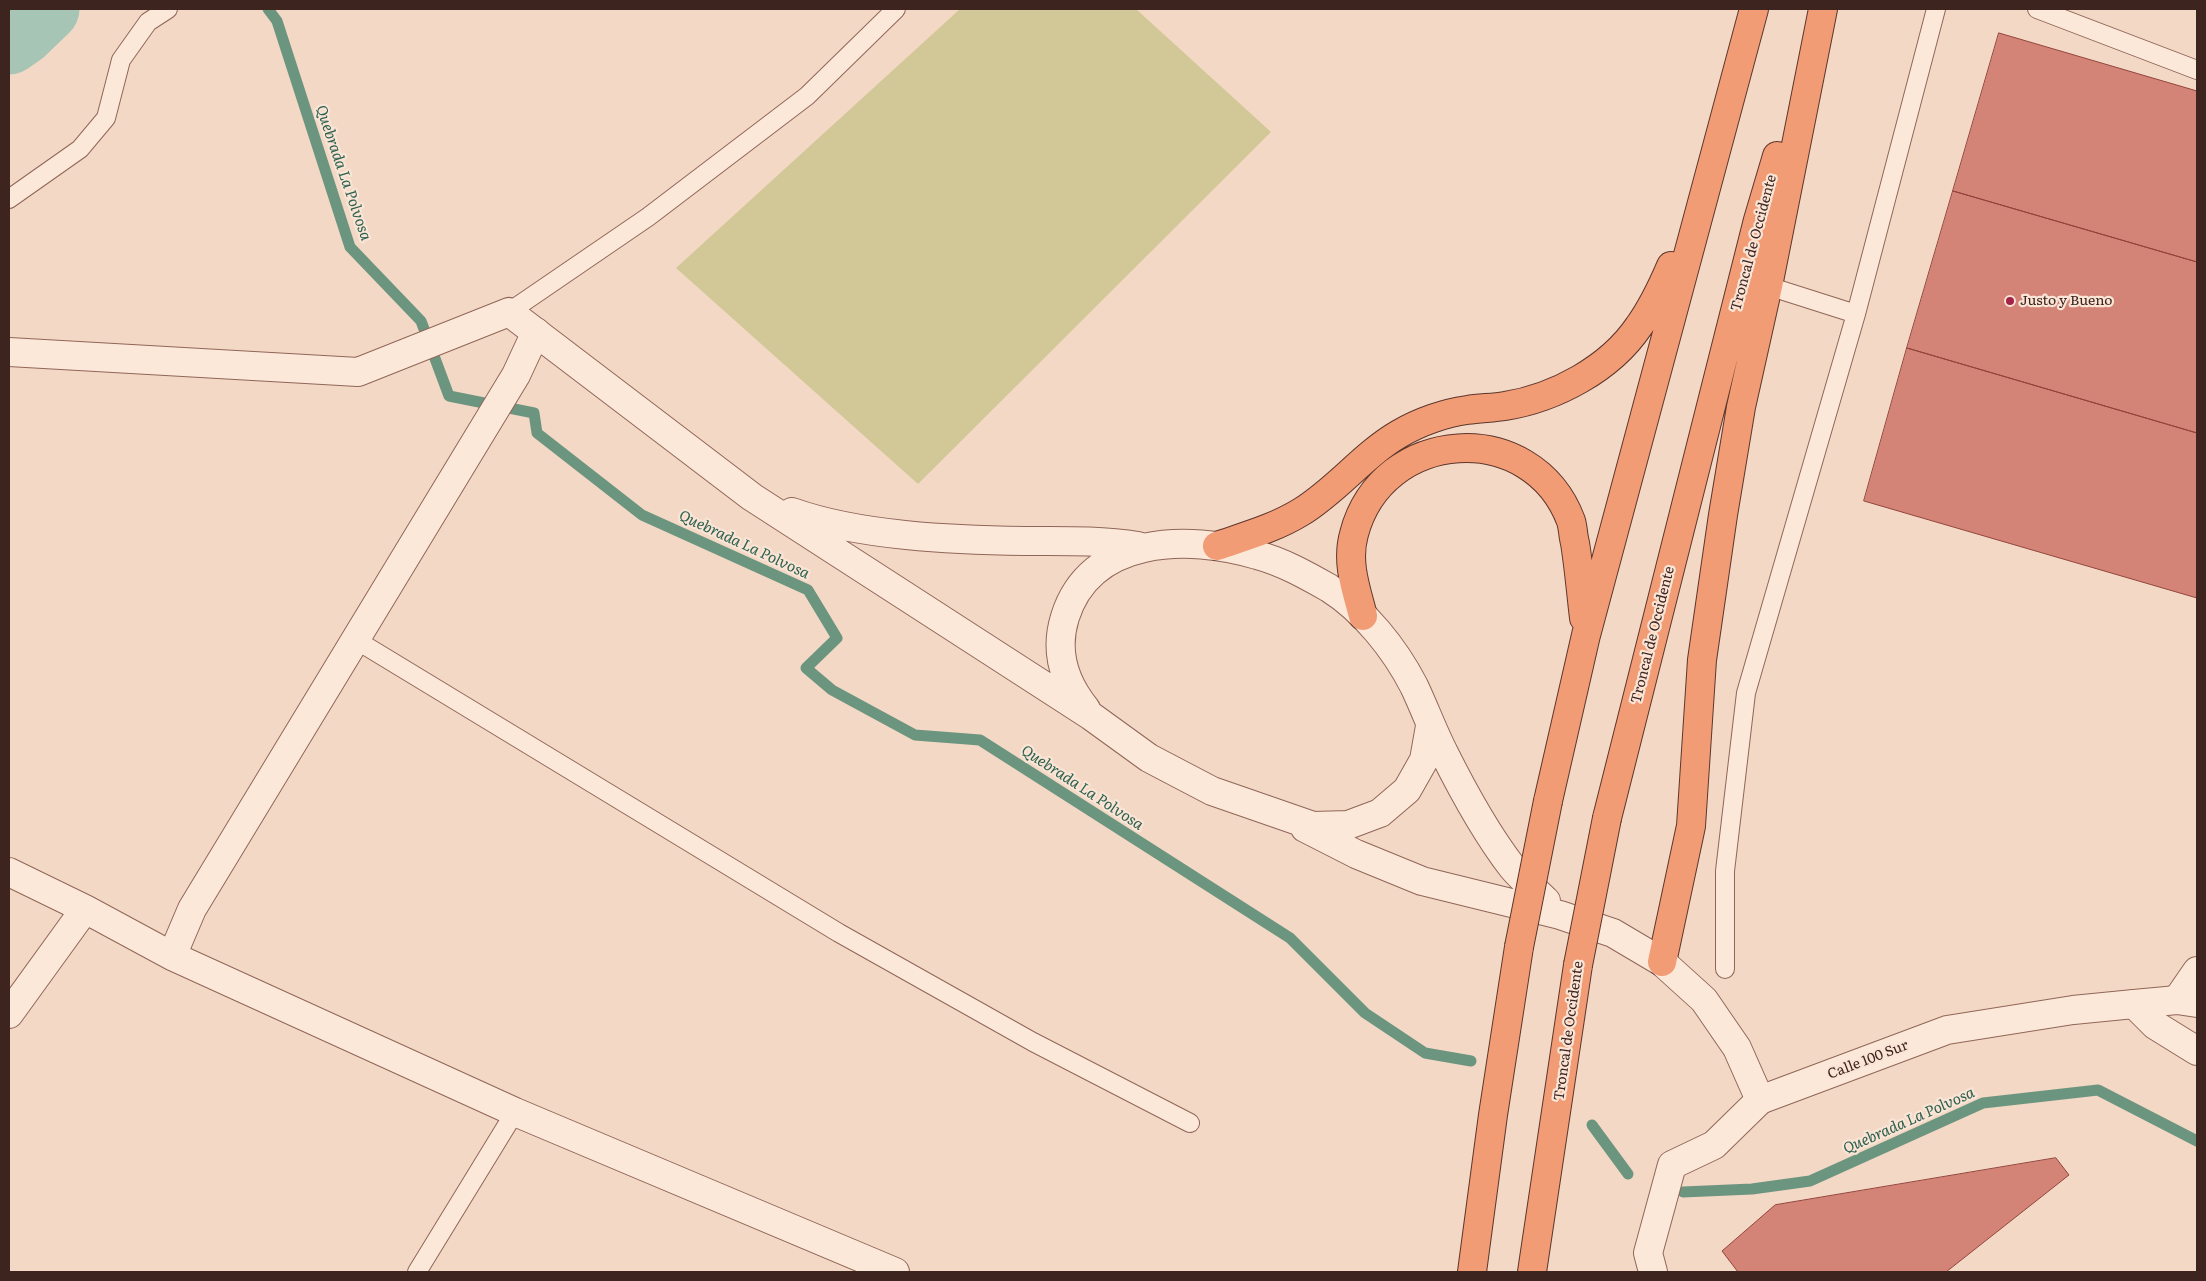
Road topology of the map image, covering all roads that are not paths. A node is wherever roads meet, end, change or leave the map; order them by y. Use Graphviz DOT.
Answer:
graph roads {
  1 [pos="168,9"];
  2 [pos="896,9"];
  3 [pos="1754,9"];
  4 [pos="1822,9"];
  5 [pos="1936,9"];
  6 [pos="2037,9"];
  7 [pos="2197,70"];
  8 [pos="1703,194"];
  9 [pos="9,199"];
  10 [pos="1768,286"];
  11 [pos="509,312"];
  12 [pos="1856,314"];
  13 [pos="536,332"];
  14 [pos="9,352"];
  15 [pos="752,497"];
  16 [pos="1217,546"];
  17 [pos="1145,548"];
  18 [pos="1363,616"];
  19 [pos="1586,635"];
  20 [pos="356,640"];
  21 [pos="1091,716"];
  22 [pos="1430,726"];
  23 [pos="1279,815"];
  24 [pos="9,872"];
  25 [pos="85,909"];
  26 [pos="1560,915"];
  27 [pos="172,956"];
  28 [pos="1662,962"];
  29 [pos="1725,969"];
  30 [pos="2197,971"];
  31 [pos="2187,1001"];
  32 [pos="2134,1004"];
  33 [pos="9,1014"];
  34 [pos="2197,1051"];
  35 [pos="1760,1100"];
  36 [pos="515,1112"];
  37 [pos="1190,1123"];
  38 [pos="417,1272"];
  39 [pos="895,1272"];
  40 [pos="1472,1272"];
  41 [pos="1532,1272"];
  42 [pos="1653,1272"];
  1 -- 9 [label="lane"];
  2 -- 11 [label="lane"];
  3 -- 8 [label="highway"];
  4 -- 10 [label="highway"];
  4 -- 41 [label="highway, Troncal de Occidente, bridge"];
  5 -- 12 [label="lane"];
  6 -- 7 [label="lane"];
  8 -- 16 [label="highway"];
  8 -- 19 [label="highway"];
  10 -- 12 [label="lane"];
  10 -- 28 [label="highway"];
  11 -- 13 [label="street"];
  11 -- 14 [label="street"];
  12 -- 29 [label="lane"];
  13 -- 15 [label="street"];
  13 -- 20 [label="street"];
  15 -- 17 [label="street"];
  15 -- 21 [label="street"];
  16 -- 17 [label="street"];
  16 -- 18 [label="street"];
  17 -- 21 [label="street"];
  18 -- 19 [label="highway"];
  18 -- 22 [label="street"];
  19 -- 40 [label="highway, bridge"];
  20 -- 27 [label="street"];
  20 -- 37 [label="lane"];
  21 -- 23 [label="street"];
  22 -- 23 [label="street"];
  22 -- 26 [label="street"];
  23 -- 26 [label="street"];
  24 -- 25 [label="street"];
  25 -- 27 [label="street"];
  25 -- 33 [label="street"];
  26 -- 28 [label="street"];
  27 -- 36 [label="street"];
  28 -- 35 [label="street"];
  30 -- 31 [label="street"];
  31 -- 32 [label="street, Calle 100 Sur"];
  32 -- 34 [label="street"];
  32 -- 35 [label="street, Calle 100 Sur"];
  35 -- 42 [label="street, Calle 100 Sur"];
  36 -- 38 [label="lane"];
  36 -- 39 [label="street"];
}
